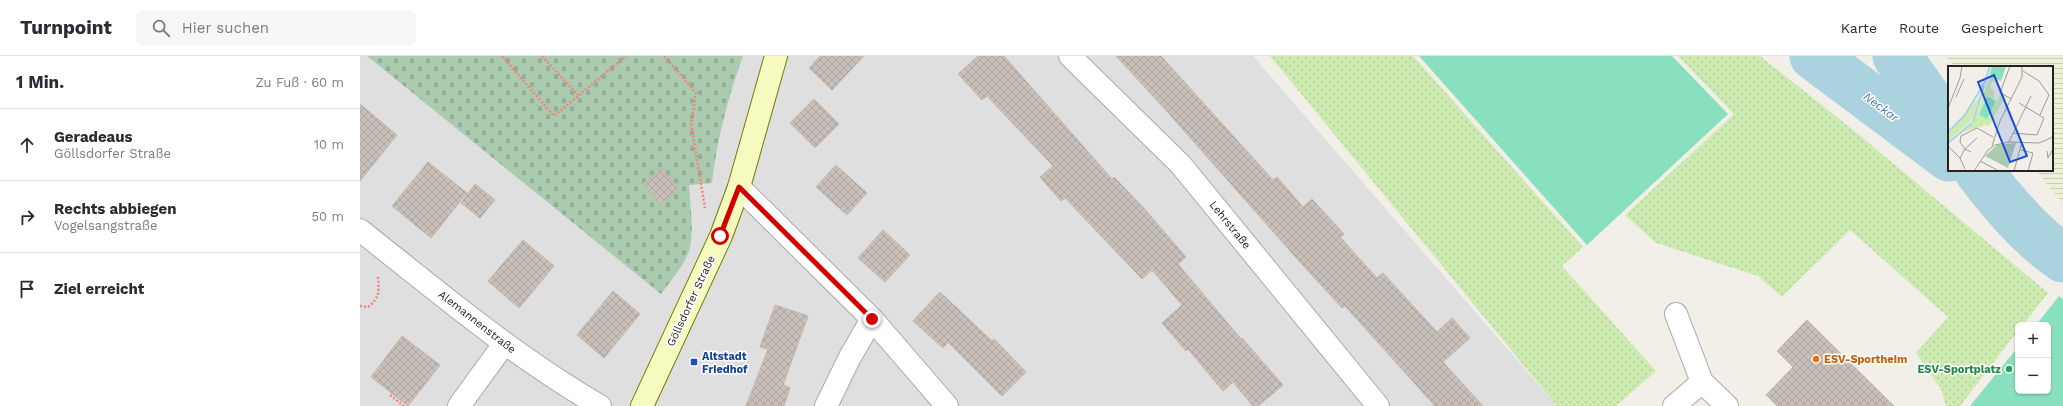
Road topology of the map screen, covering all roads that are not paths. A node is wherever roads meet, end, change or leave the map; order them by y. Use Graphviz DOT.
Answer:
graph roads {
  1 [pos="776,56"];
  2 [pos="1070,56"];
  3 [pos="739,187"];
  4 [pos="360,230"];
  5 [pos="1676,314"];
  6 [pos="872,319"];
  7 [pos="504,344"];
  8 [pos="1702,382"];
  9 [pos="459,406"];
  10 [pos="600,406"];
  11 [pos="642,406"];
  12 [pos="826,406"];
  13 [pos="946,406"];
  14 [pos="1378,406"];
  15 [pos="1674,406"];
  16 [pos="1727,406"];
  1 -- 3 [label="street, Göllsdorfer Straße"];
  2 -- 14 [label="street, Lehrstraße"];
  3 -- 6 [label="street"];
  3 -- 11 [label="street, Göllsdorfer Straße"];
  4 -- 7 [label="street, Alemannenstraße"];
  5 -- 8 [label="street"];
  6 -- 12 [label="street"];
  6 -- 13 [label="street"];
  7 -- 9 [label="street"];
  7 -- 10 [label="street, Alemannenstraße"];
  8 -- 15 [label="street"];
  8 -- 16 [label="street"];
}
